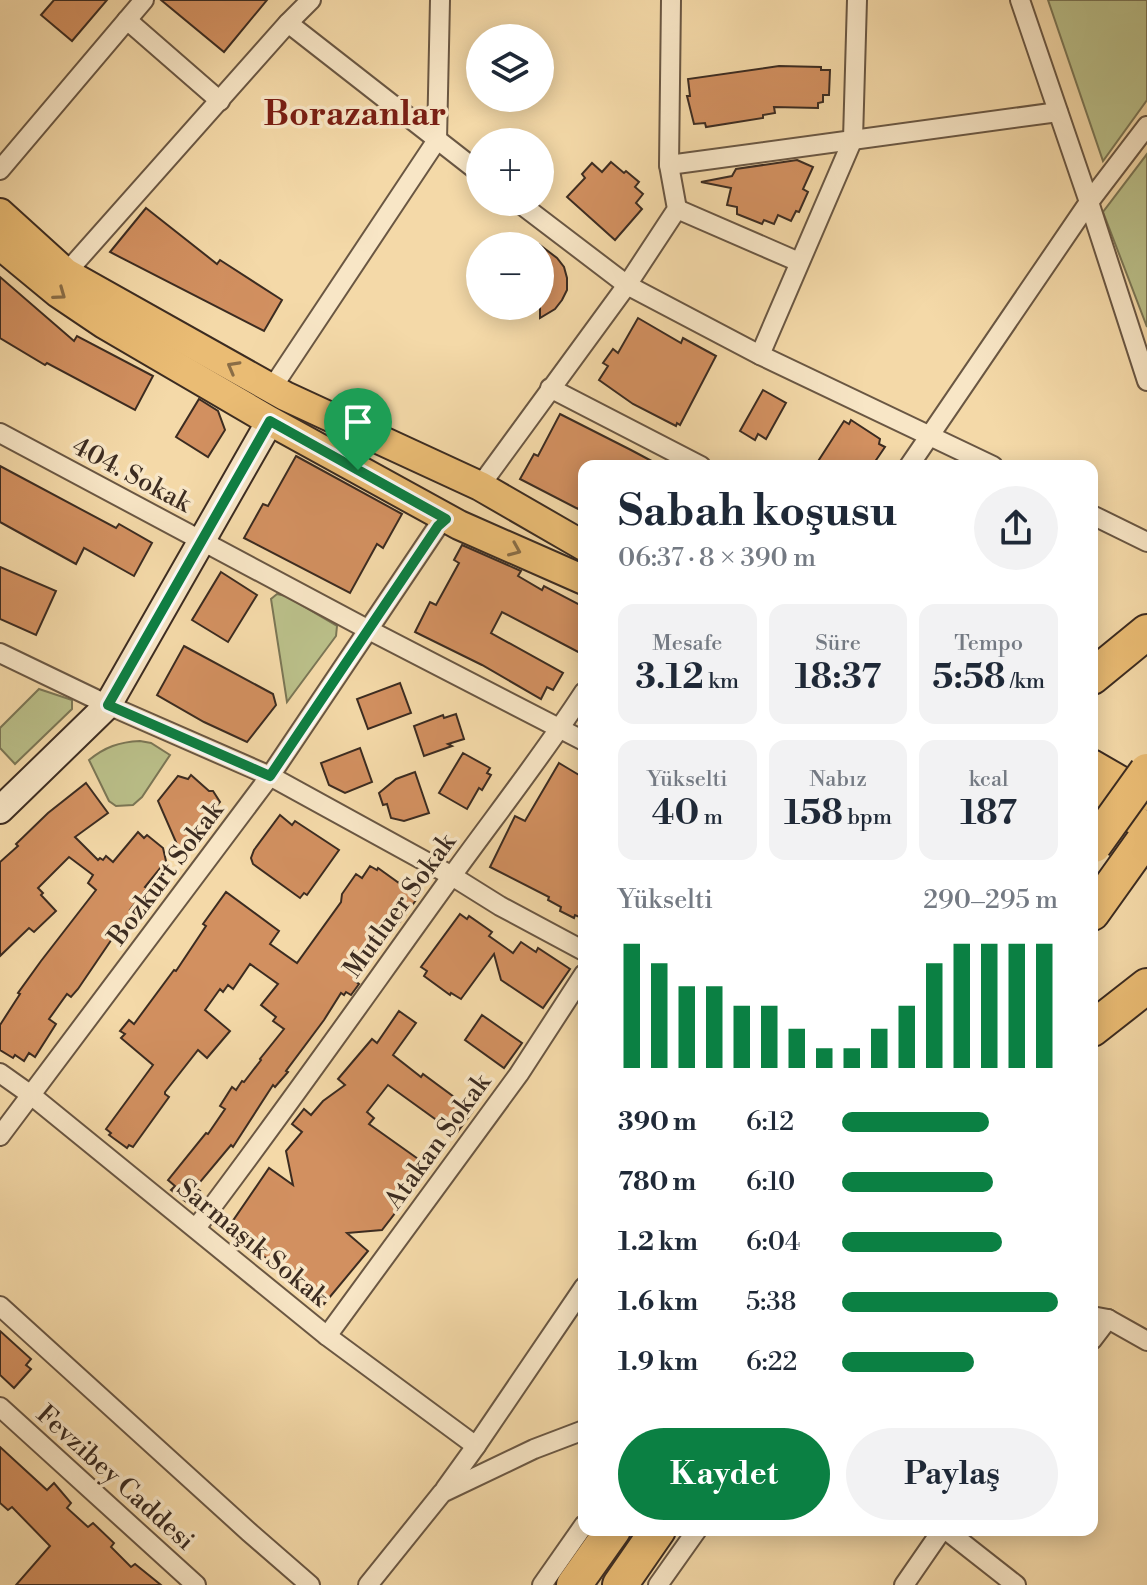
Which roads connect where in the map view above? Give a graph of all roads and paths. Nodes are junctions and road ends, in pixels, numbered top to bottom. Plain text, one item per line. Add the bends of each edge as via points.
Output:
1 (144, 0) edge
2 (311, 0) edge
3 (440, 0) edge
4 (671, 0) edge
5 (857, 0) edge
6 (1020, 0) edge
7 (127, 20) junction
8 (288, 23) junction
9 (220, 101) junction
10 (1058, 112) junction
11 (1147, 126) edge
12 (853, 139) junction
13 (437, 140) junction
14 (466, 162) edge
15 (669, 165) junction
16 (0, 170) edge
17 (1089, 202) junction
18 (677, 209) junction
19 (0, 213) edge
20 (536, 216) edge
21 (0, 245) edge
22 (799, 262) junction
23 (66, 273) junction
24 (627, 285) junction
25 (760, 355) junction
26 (1147, 378) edge
27 (272, 388) junction
28 (550, 388) junction
29 (270, 421) junction
30 (0, 433) edge
31 (930, 435) junction
32 (689, 460) edge
33 (913, 460) edge
34 (981, 460) edge
35 (480, 486) junction
36 (1098, 518) edge
37 (446, 519) junction
38 (201, 539) junction
39 (1147, 542) edge
40 (578, 543) edge
41 (578, 577) edge
42 (367, 629) junction
43 (1147, 632) edge
44 (0, 653) edge
45 (1098, 667) edge
46 (578, 701) edge
47 (108, 705) junction
48 (560, 729) junction
49 (578, 738) edge
50 (1098, 767) edge
51 (1147, 771) edge
52 (270, 776) junction
53 (1147, 796) edge
54 (1098, 797) edge
55 (0, 810) edge
56 (1147, 827) edge
57 (1147, 836) edge
58 (1098, 840) edge
59 (452, 876) junction
60 (1098, 904) edge
61 (578, 948) edge
62 (578, 983) edge
63 (1147, 986) edge
64 (1098, 1024) edge
65 (0, 1073) edge
66 (31, 1095) junction
67 (0, 1136) edge
68 (196, 1228) junction
69 (578, 1296) edge
70 (0, 1306) edge
71 (1100, 1318) edge
72 (327, 1336) junction
73 (1147, 1341) edge
74 (0, 1407) edge
75 (578, 1432) edge
76 (476, 1446) junction
77 (442, 1493) junction
78 (578, 1534) edge
79 (609, 1536) edge
80 (654, 1536) edge
81 (693, 1536) edge
82 (940, 1536) edge
83 (952, 1536) edge
84 (196, 1585) edge
85 (310, 1585) edge
86 (368, 1585) edge
87 (542, 1585) edge
88 (574, 1585) edge
89 (620, 1585) edge
90 (658, 1585) edge
91 (904, 1585) edge
92 (1016, 1585) edge

1 - 7 street
2 - 8 street
3 - 13 street
4 - 15 street
5 - 12 street
6 - 10 street
7 - 9 street
7 - 16 street
8 - 9 street
8 - 13 street
9 - 23 street
10 - 12 street
10 - 17 street
11 - 17 street
12 - 15 street
12 - 22 street
13 - 14 street
13 - 27 street
15 - 18 street
17 - 26 street
17 - 31 street
18 - 22 street
18 - 24 street
19 - 23 main road
20 - 24 street
21 -> 29 main road via 104,324
22 - 25 street
27 -> 23 main road
24 - 25 street
24 - 28 street
25 - 31 street
27 - 35 main road
28 - 32 street
28 - 35 street
29 - 37 main road
29 - 38 main road
30 - 38 street, 404. Sokak
31 - 33 street
31 - 34 street
35 - 40 main road
36 - 39 street
37 -> 41 main road
37 - 42 street, Bozkurt Sokak
38 - 42 street, 404. Sokak
38 - 47 main road
42 - 48 street, 404. Sokak
42 - 52 street, Bozkurt Sokak
43 - 45 highway
44 - 47 street
46 - 48 street, Mutluer Sokak
47 - 52 street
47 - 55 main road
48 - 49 street, 404. Sokak
48 - 59 street, Mutluer Sokak
50 - 53 main road
51 - 58 highway, bridge
52 - 59 street
52 - 66 street, Bozkurt Sokak
54 - 56 main road
57 - 60 highway
59 - 61 street
59 - 68 street, Mutluer Sokak
62 - 72 street, Atakan Sokak via 519,1074
63 - 64 highway
65 - 66 street, Sarmaşık Sokak
66 - 67 street, Bozkurt Sokak
66 - 68 street, Sarmaşık Sokak
68 - 72 street, Sarmaşık Sokak
69 - 76 street
70 - 85 street
71 - 73 street
72 - 76 street, Sarmaşık Sokak
74 - 84 street, Fevzibey Caddesi
75 - 77 street
76 - 77 street
77 - 86 street
78 - 87 street
79 - 88 highway
80 - 89 highway
81 - 90 street
82 - 91 street
83 - 92 street

